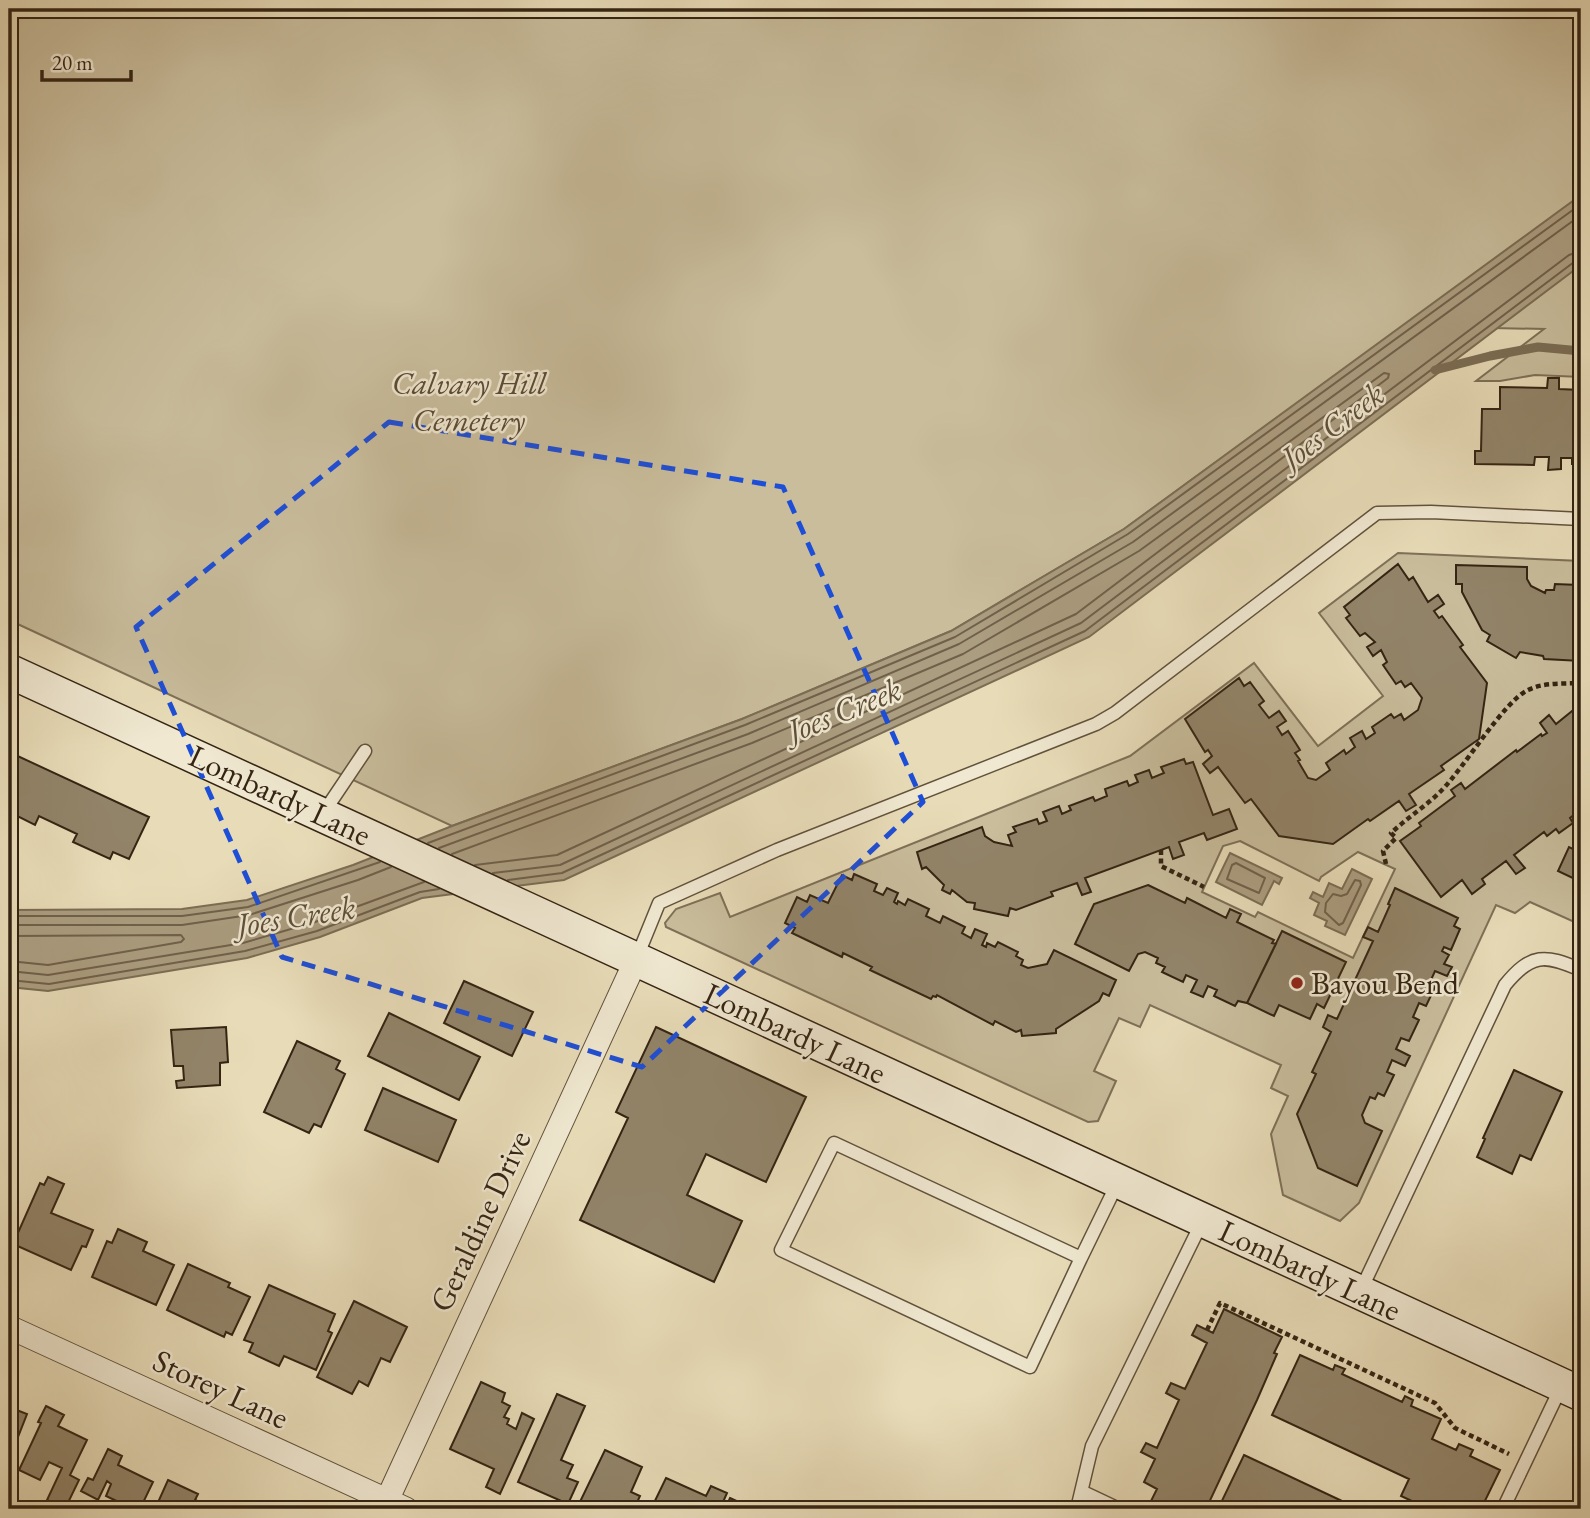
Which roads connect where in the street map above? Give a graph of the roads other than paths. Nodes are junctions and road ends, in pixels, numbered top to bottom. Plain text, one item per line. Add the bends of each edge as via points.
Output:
1 (1581, 519) edge
2 (9, 671) edge
3 (365, 751) dead end
4 (332, 819) junction
5 (636, 960) junction
6 (1581, 970) edge
7 (1118, 1182) junction
8 (1203, 1220) junction
9 (1081, 1258) junction
10 (1360, 1293) junction
11 (9, 1327) edge
12 (1572, 1389) edge
13 (1083, 1492) junction
14 (392, 1506) edge
15 (1077, 1509) edge
16 (1119, 1509) edge
17 (1503, 1509) edge

1 - 5 lane via 1377,513 1096,724 777,850 659,903
2 - 4 main road, Lombardy Lane
3 - 4 lane
4 - 5 main road, Lombardy Lane
5 - 7 main road, Lombardy Lane
5 - 14 street, Geraldine Drive
6 - 10 lane via 1540,958 1519,968 1505,985
7 - 8 main road, Lombardy Lane
7 - 9 lane
8 - 10 main road, Lombardy Lane
8 - 13 lane via 1092,1446
9 - 9 lane via 834,1143 781,1250 1030,1367
10 - 12 main road, Lombardy Lane
11 - 14 street, Storey Lane
12 - 17 lane via 1525,1462
13 - 15 lane
13 - 16 lane

